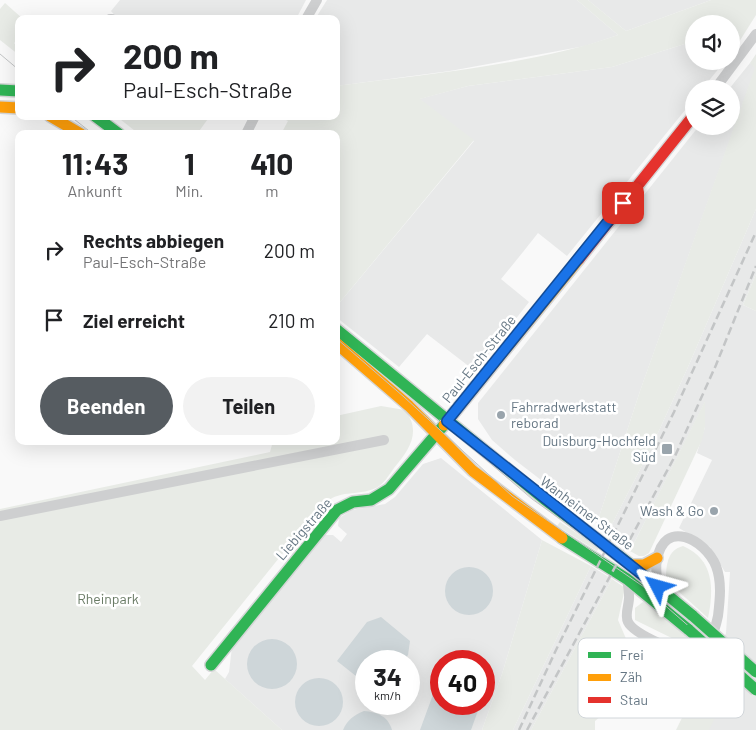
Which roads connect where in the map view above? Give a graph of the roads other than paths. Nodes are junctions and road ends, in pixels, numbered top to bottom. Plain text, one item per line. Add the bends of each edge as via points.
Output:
1 (317, 0) edge
2 (308, 15) edge
3 (756, 34) edge
4 (722, 80) edge
5 (0, 90) edge
6 (15, 91) edge
7 (0, 107) edge
8 (15, 108) edge
9 (57, 120) edge
10 (100, 120) edge
11 (685, 126) edge
12 (74, 130) edge
13 (113, 130) edge
14 (340, 332) edge
15 (340, 346) edge
16 (447, 421) junction
17 (435, 433) junction
18 (384, 440) dead end
19 (0, 516) edge
20 (657, 558) junction
21 (631, 565) junction
22 (627, 580) junction
23 (658, 587) junction
24 (649, 596) junction
25 (629, 606) junction
26 (651, 638) edge
27 (699, 638) edge
28 (710, 638) edge
29 (718, 638) edge
30 (744, 661) edge
31 (211, 665) dead end
32 (756, 672) edge
33 (744, 679) edge
34 (756, 690) edge

1 - 2 street
3 - 4 street
5 - 6 street
7 - 8 street
9 - 12 street
10 - 13 street
11 - 16 street, Paul-Esch-Straße
14 - 16 street, Wanheimer Straße
15 - 17 street
16 - 17 street, Paul-Esch-Straße
16 - 21 street, Wanheimer Straße
17 - 22 street via 473,471 519,508
17 - 31 street, Liebigstraße via 385,493 337,510
18 - 19 street
20 - 21 street via 644,565
20 - 23 street
20 - 28 street via 668,539 682,535 696,541 715,564 720,598
21 - 23 street, Wanheimer Straße
22 - 24 street
22 - 25 street
23 - 29 street, Wanheimer Straße, bridge
24 - 25 street
24 - 27 street, bridge
25 - 26 street via 627,620 634,629
30 - 32 street, Wanheimer Straße, bridge
33 - 34 street, bridge

